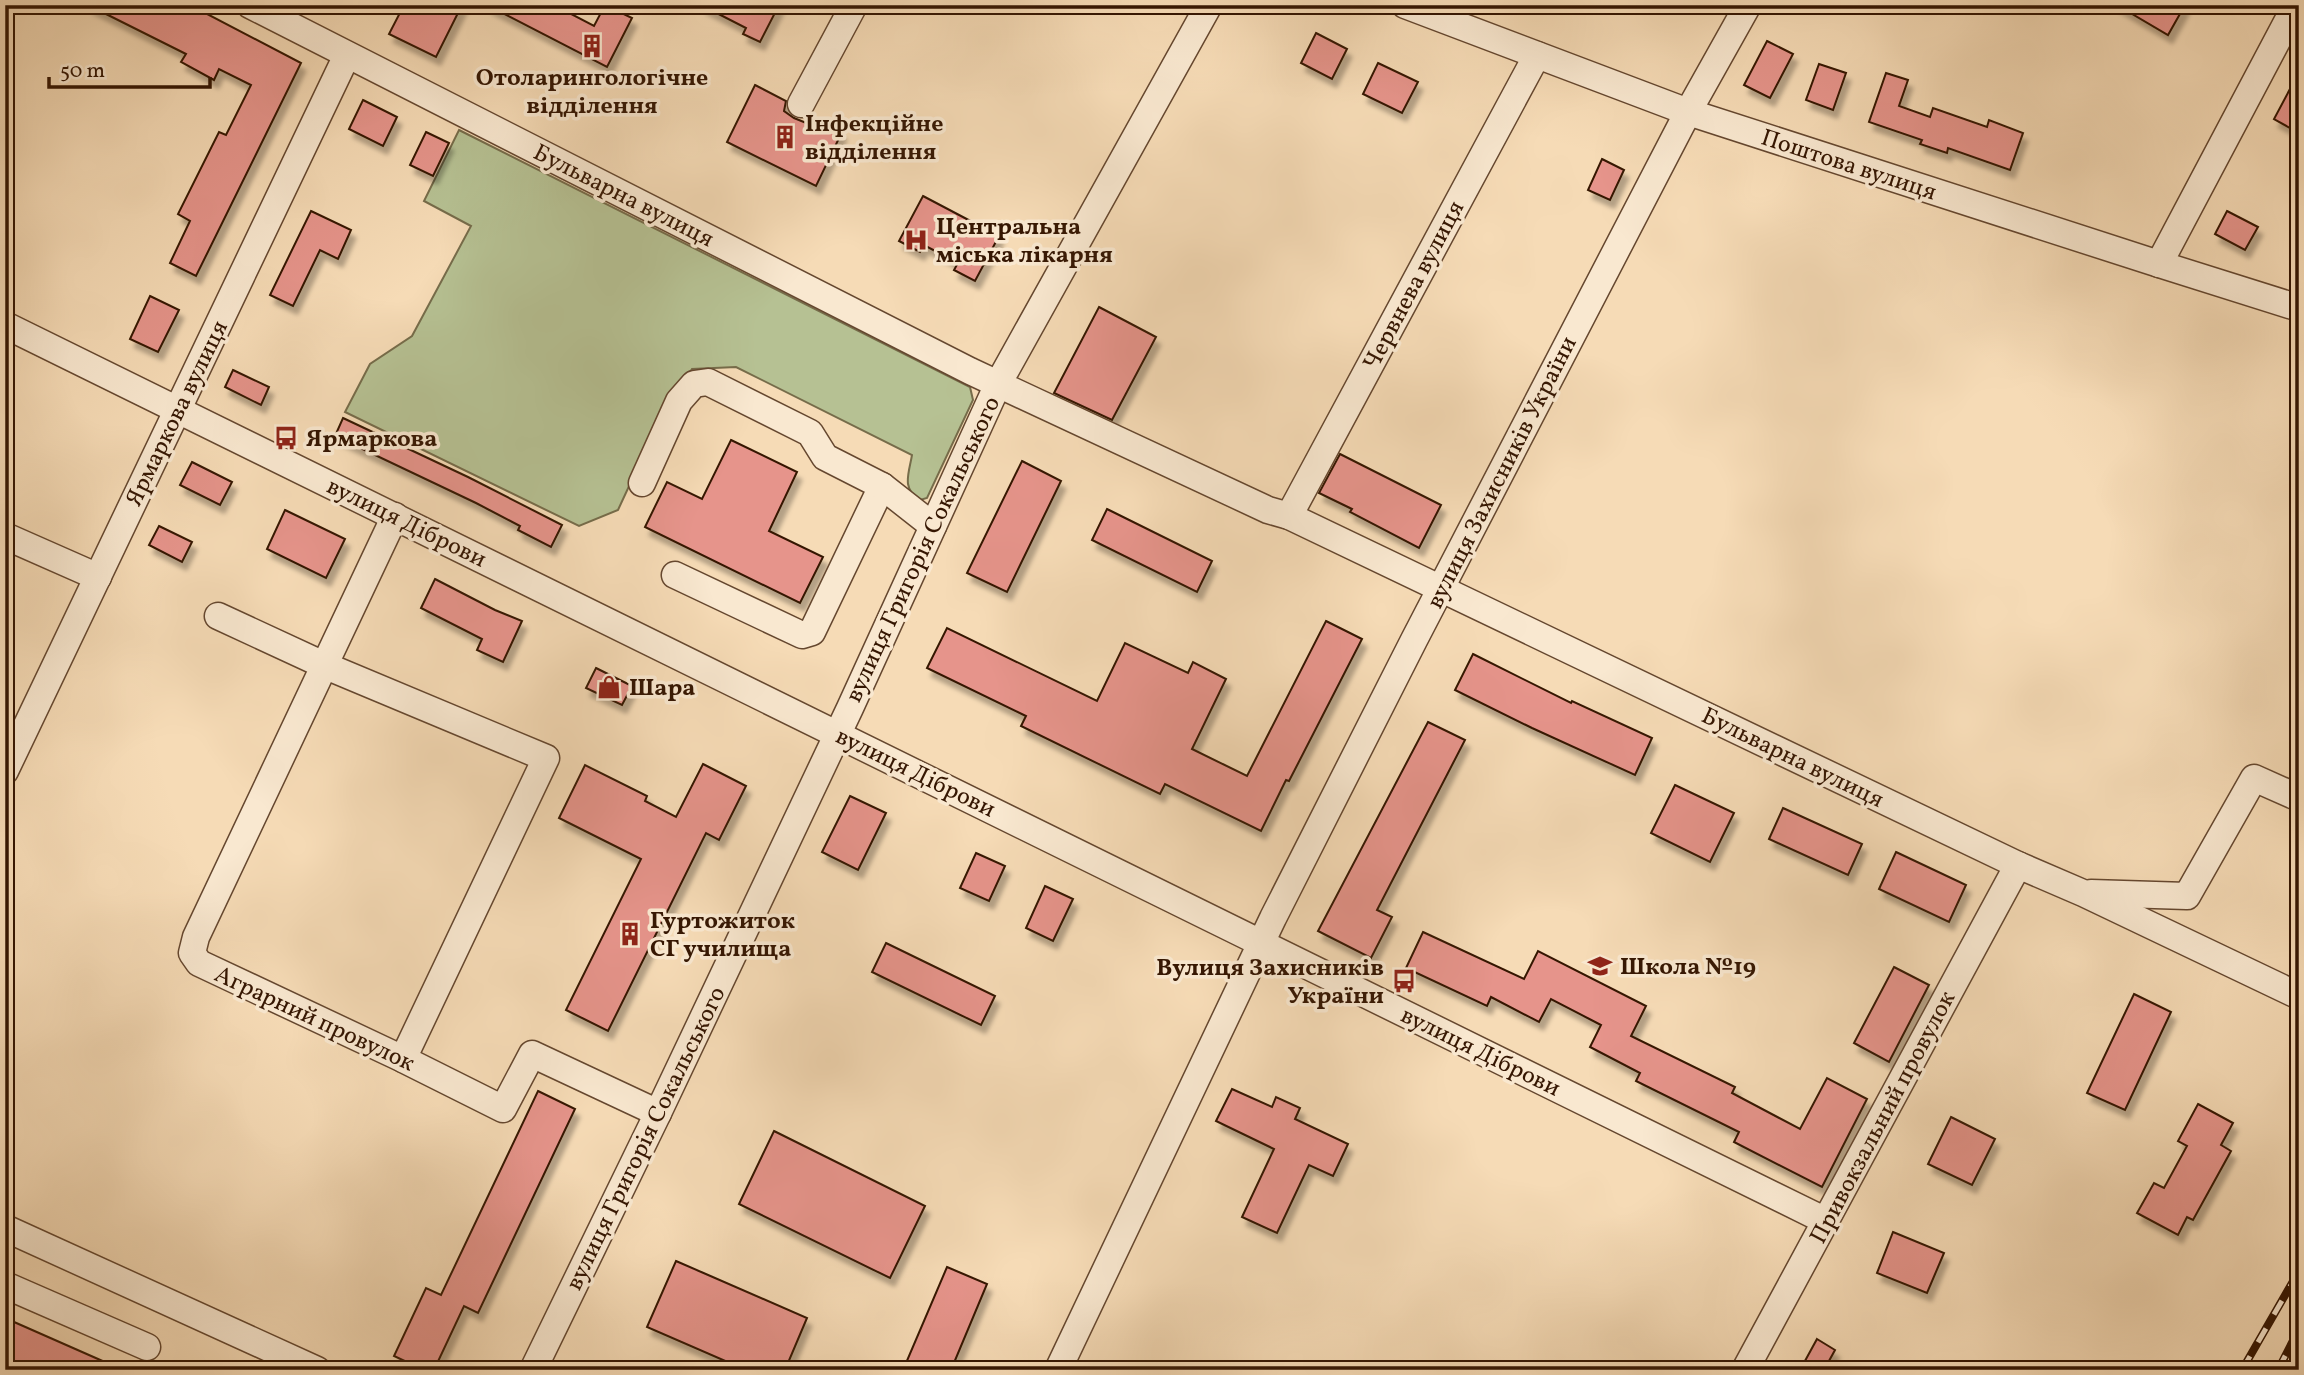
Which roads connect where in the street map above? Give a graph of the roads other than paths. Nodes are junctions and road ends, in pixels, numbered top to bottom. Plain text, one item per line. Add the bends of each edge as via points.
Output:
1 (250, 5) edge
2 (854, 5) edge
3 (1209, 5) edge
4 (1405, 5) edge
5 (1748, 5) edge
6 (2296, 5) edge
7 (347, 55) junction
8 (1537, 55) junction
9 (801, 104) dead end
10 (1688, 112) junction
11 (2159, 264) junction
12 (2299, 307) edge
13 (5, 325) edge
14 (998, 384) junction
15 (178, 410) junction
16 (642, 483) dead end
17 (883, 486) junction
18 (395, 516) junction
19 (1289, 516) junction
20 (933, 526) junction
21 (5, 536) edge
22 (675, 575) dead end
23 (98, 577) junction
24 (1441, 588) junction
25 (218, 616) dead end
26 (326, 666) junction
27 (837, 733) junction
28 (5, 771) edge
29 (2299, 798) edge
30 (2018, 865) junction
31 (2083, 893) junction
32 (1261, 942) junction
33 (2299, 996) edge
34 (404, 1059) junction
35 (658, 1113) junction
36 (1826, 1221) junction
37 (5, 1228) edge
38 (5, 1285) edge
39 (146, 1347) dead end
40 (317, 1370) edge
41 (533, 1370) edge
42 (1058, 1370) edge
43 (1745, 1370) edge

1 - 7 street, Бульварна вулиця
2 - 9 street
3 - 14 street, вулиця Григорія Сокальського
4 - 8 street, Поштова вулиця
5 - 10 street, вулиця Захисників України
6 - 11 street
7 - 14 street, Бульварна вулиця
7 - 15 street, Ярмаркова вулиця
8 - 10 street, Поштова вулиця
8 - 19 street, Червнева вулиця
10 - 11 street, Поштова вулиця
10 - 24 street, вулиця Захисників України
11 - 12 street, Поштова вулиця
13 - 15 street, вулиця Діброви
14 - 19 street, Бульварна вулиця
14 - 20 street, вулиця Григорія Сокальського
15 - 18 street, вулиця Діброви
15 - 23 street, Ярмаркова вулиця
16 - 17 street via 679,401 694,384 708,382 810,433 825,457
17 - 20 street
17 - 22 street via 812,632 803,635
18 - 26 street, Аграрний провулок
18 - 27 street, вулиця Діброви
19 - 24 street, Бульварна вулиця
20 - 27 street, вулиця Григорія Сокальського
21 - 23 street
23 - 28 street, Ярмаркова вулиця
24 - 30 street, Бульварна вулиця
24 - 32 street, вулиця Захисників України
25 - 26 street
26 - 34 street, Аграрний провулок via 192,953 199,962
26 - 34 street via 546,758
27 - 32 street, вулиця Діброви
27 - 35 street, вулиця Григорія Сокальського
29 - 31 street via 2254,778 2187,896
30 - 31 street, Бульварна вулиця
30 - 36 street, Привокзальний провулок
31 - 33 street, Бульварна вулиця
32 - 36 street, вулиця Діброви
32 - 42 street, вулиця Захисників України
34 - 35 street, Аграрний провулок via 503,1110 532,1054
35 - 41 street, вулиця Григорія Сокальського
36 - 43 street, Привокзальний провулок
37 - 40 street
38 - 39 street

